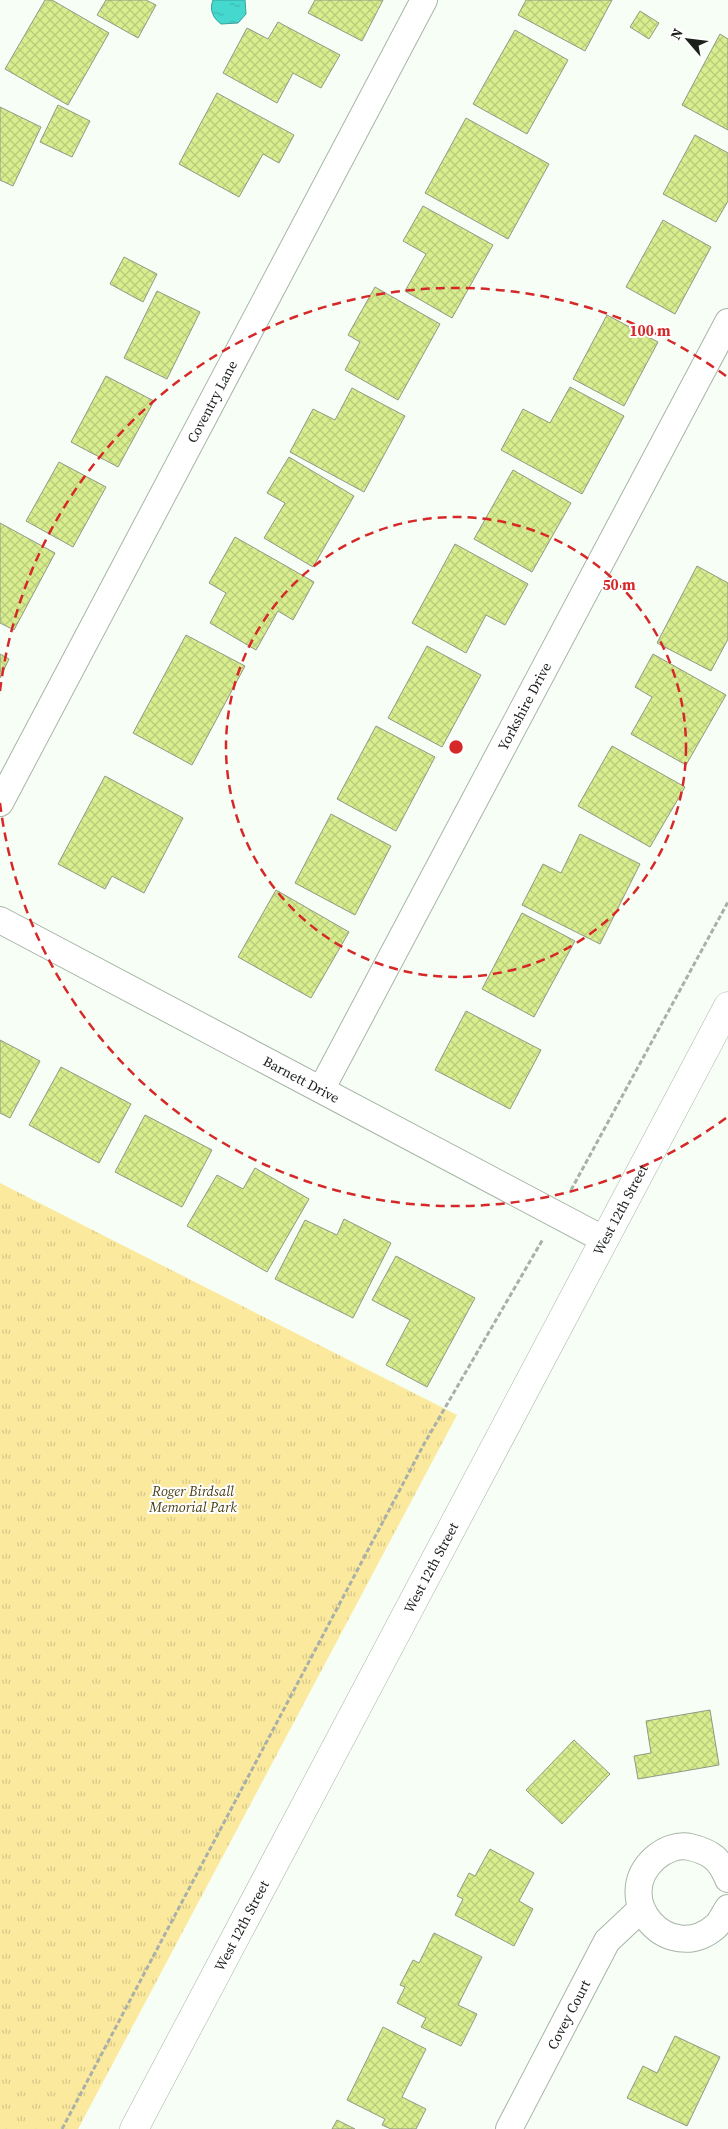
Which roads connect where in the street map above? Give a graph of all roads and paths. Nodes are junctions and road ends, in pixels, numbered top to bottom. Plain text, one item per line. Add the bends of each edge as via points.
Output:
1 (424, 0) edge
2 (728, 322) edge
3 (0, 803) edge
4 (728, 902) edge
5 (0, 920) edge
6 (728, 1006) edge
7 (322, 1088) junction
8 (557, 1215) junction
9 (603, 1239) junction
10 (728, 1879) edge
11 (728, 1908) edge
12 (641, 1909) junction
13 (62, 2129) edge
14 (134, 2129) edge
15 (509, 2129) edge

1 - 3 street, Coventry Lane
2 - 7 street, Yorkshire Drive
4 - 8 path
5 - 7 street, Barnett Drive
6 - 9 main road, West 12th Street
7 - 8 street, Barnett Drive
8 - 9 street, Barnett Drive
8 - 13 path via 424,1444
9 - 14 main road, West 12th Street
10 - 12 street via 723,1865 706,1851 684,1846 662,1851 646,1866 638,1887
11 - 12 street via 716,1927 696,1938 674,1938 654,1928
12 - 15 street, Covey Court via 607,1941

